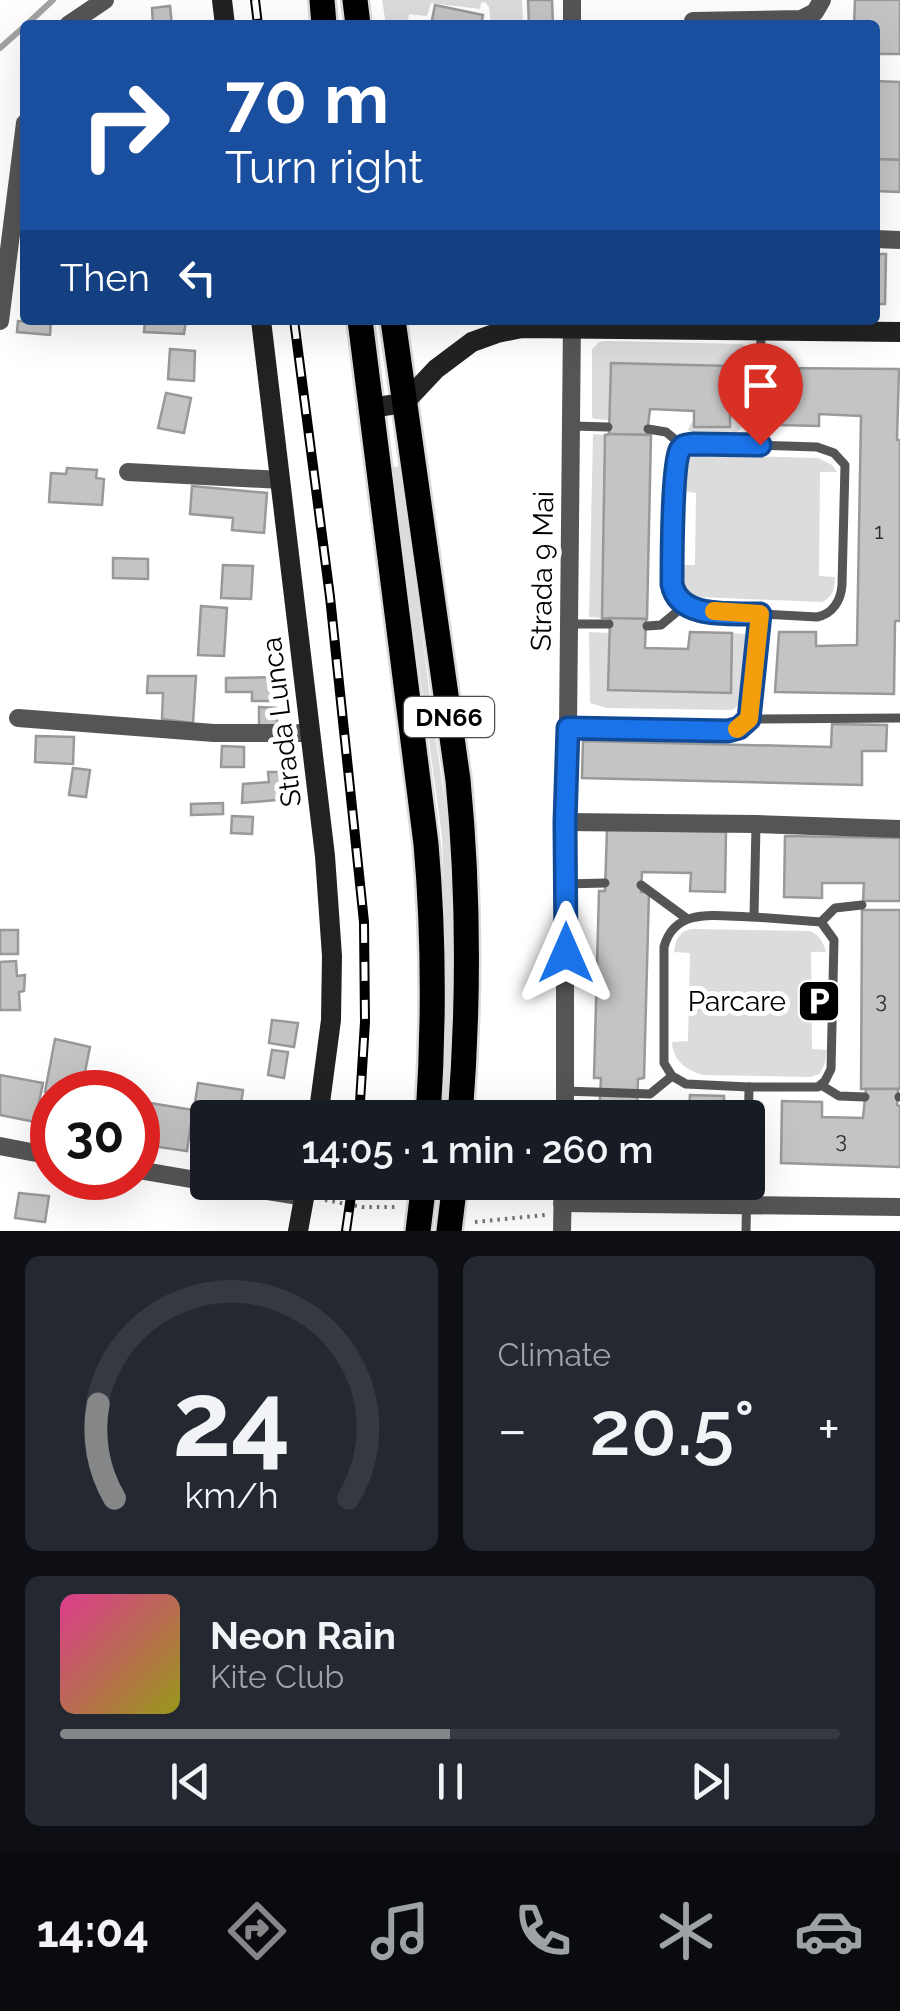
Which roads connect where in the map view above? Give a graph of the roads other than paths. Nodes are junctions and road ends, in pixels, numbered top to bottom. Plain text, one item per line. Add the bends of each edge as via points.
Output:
1 (105, 0) edge
2 (818, 6) edge
3 (75, 20) edge
4 (774, 20) edge
5 (20, 162) edge
6 (0, 321) edge
7 (262, 325) edge
8 (361, 325) edge
9 (395, 325) edge
10 (572, 325) edge
11 (761, 326) edge
12 (900, 332) edge
13 (404, 403) junction
14 (370, 408) junction
15 (572, 426) junction
16 (608, 427) dead end
17 (648, 430) dead end
18 (760, 445) junction
19 (683, 446) junction
20 (128, 472) dead end
21 (281, 480) junction
22 (685, 606) junction
23 (760, 614) junction
24 (569, 624) junction
25 (609, 624) dead end
26 (648, 626) dead end
27 (18, 718) dead end
28 (900, 718) edge
29 (749, 719) junction
30 (568, 728) junction
31 (310, 733) junction
32 (565, 822) junction
33 (756, 824) junction
34 (900, 829) edge
35 (605, 883) dead end
36 (566, 884) junction
37 (641, 884) dead end
38 (862, 905) dead end
39 (686, 918) junction
40 (754, 918) junction
41 (821, 922) junction
42 (672, 1076) junction
43 (821, 1084) junction
44 (749, 1087) junction
45 (565, 1091) junction
46 (866, 1098) dead end
47 (320, 1100) edge
48 (429, 1100) edge
49 (461, 1100) edge
50 (565, 1100) edge
51 (749, 1100) edge
52 (0, 1146) edge
53 (30, 1152) edge
54 (160, 1174) edge
55 (190, 1179) edge
56 (304, 1200) edge
57 (422, 1200) edge
58 (457, 1200) edge
59 (558, 1200) edge
60 (746, 1200) edge
61 (746, 1205) junction
62 (900, 1207) edge
63 (556, 1209) junction
64 (460, 1227) edge
65 (298, 1231) edge
66 (418, 1231) edge
67 (562, 1231) edge
68 (746, 1231) edge

1 - 3 street
2 - 4 street via 801,19
5 - 6 street
7 - 21 main road, Strada Lunca
8 - 14 main road, DN66
9 - 13 main road, DN66
10 - 11 main road
10 - 13 main road via 522,328 472,342
10 - 15 street, Strada 9 Mai
11 - 12 main road
11 - 18 lane
13 - 14 main road
13 - 49 main road, DN66 via 465,851 468,995
14 - 48 main road, DN66 via 430,894
15 - 16 lane
15 - 24 street, Strada 9 Mai
17 - 19 lane via 666,432
18 - 19 lane
18 - 23 lane via 816,447 845,465 836,604 825,616
19 - 22 lane via 676,462 672,584
20 - 21 street
21 - 31 main road, Strada Lunca
22 - 23 lane
22 - 26 lane via 661,625
23 - 29 lane
24 - 25 lane
24 - 30 street, Strada 9 Mai
27 - 31 street
28 - 29 lane
29 - 30 lane via 728,731
30 - 32 street, Strada 9 Mai
31 - 47 main road, Strada Lunca via 332,956
32 - 33 street
32 - 36 street, Strada 9 Mai
33 - 34 street
33 - 40 lane
35 - 36 lane
36 - 45 street, Strada 9 Mai
37 - 39 lane
38 - 41 lane via 835,908
39 - 40 lane
39 - 42 lane via 664,947 664,1062
40 - 41 lane
41 - 43 lane via 834,940 831,1069
42 - 44 lane via 686,1084
42 - 45 lane via 650,1094
43 - 44 lane
43 - 46 lane via 839,1096
44 - 51 lane
45 - 50 street, Strada 9 Mai
52 - 53 street
54 - 55 street
56 - 65 main road
57 - 66 main road
58 - 64 main road
59 - 63 street
60 - 61 lane
61 - 62 street
61 - 63 street
61 - 68 lane
63 - 67 street

